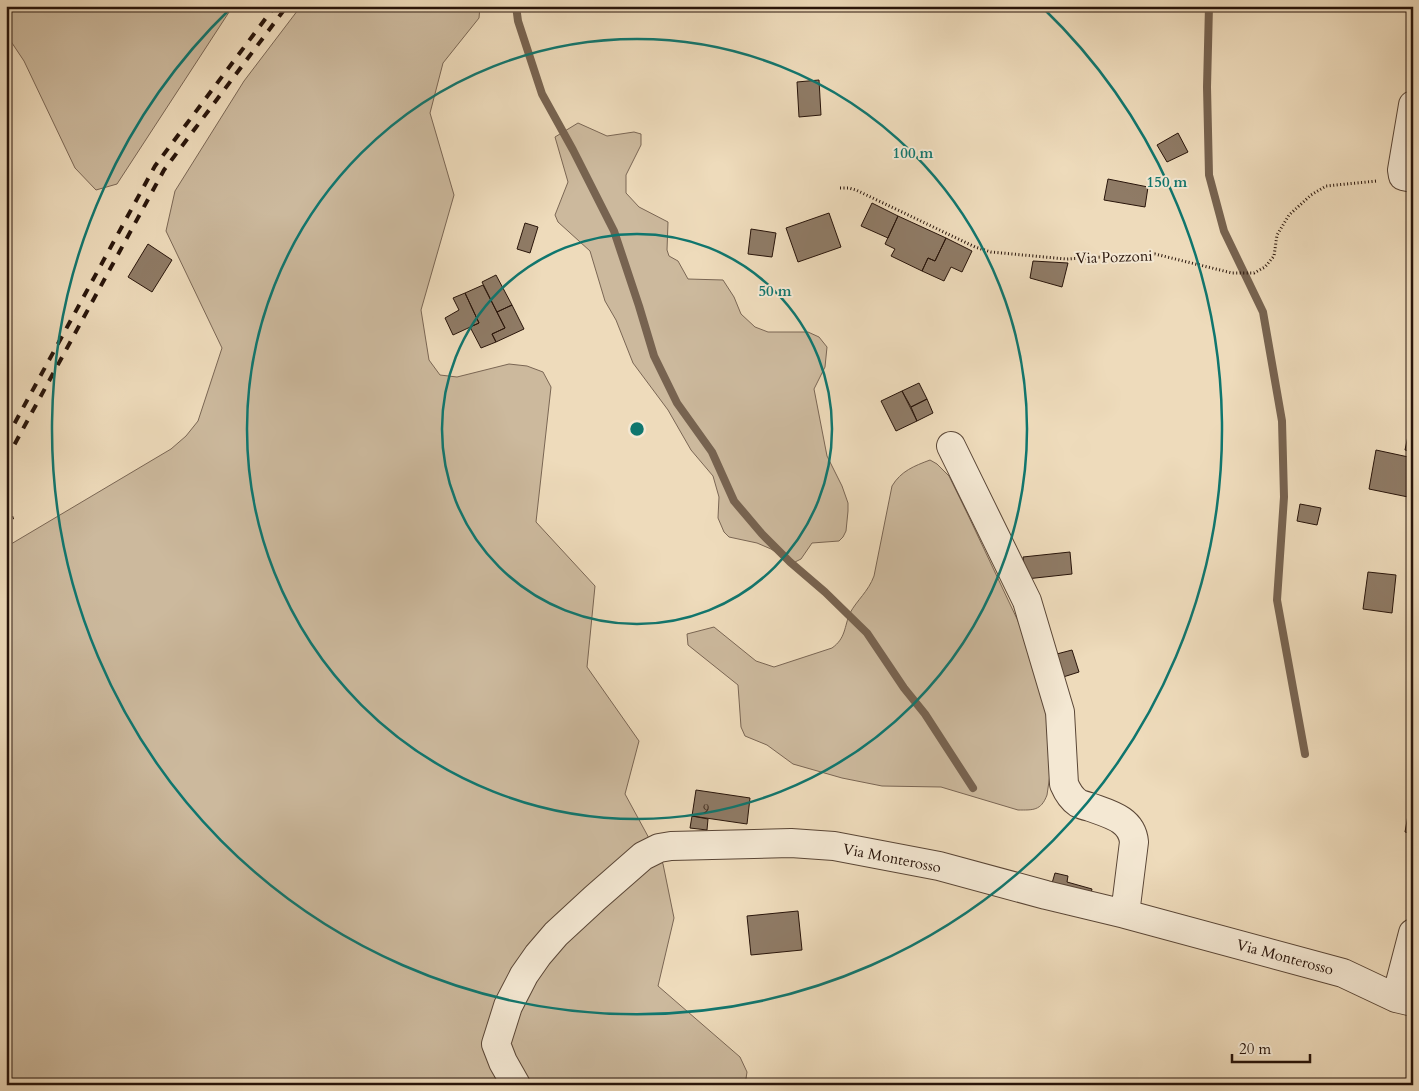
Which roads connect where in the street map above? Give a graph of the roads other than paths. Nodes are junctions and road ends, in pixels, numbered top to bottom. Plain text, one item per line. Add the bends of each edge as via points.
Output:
1 (1413, 105) edge
2 (1408, 177) edge
3 (951, 446) dead end
4 (1124, 914) junction
5 (1413, 933) edge
6 (1404, 1000) edge
7 (516, 1085) edge

1 - 2 street via 1402,164
3 - 4 street via 1027,601 1060,712 1064,784 1068,793 1079,804 1119,818 1133,836
4 - 6 street, Via Monterosso via 1343,973
4 - 7 street, Via Monterosso via 939,866 834,846 659,848 643,856 588,904 550,941 524,975 508,1006 496,1044
5 - 6 street

